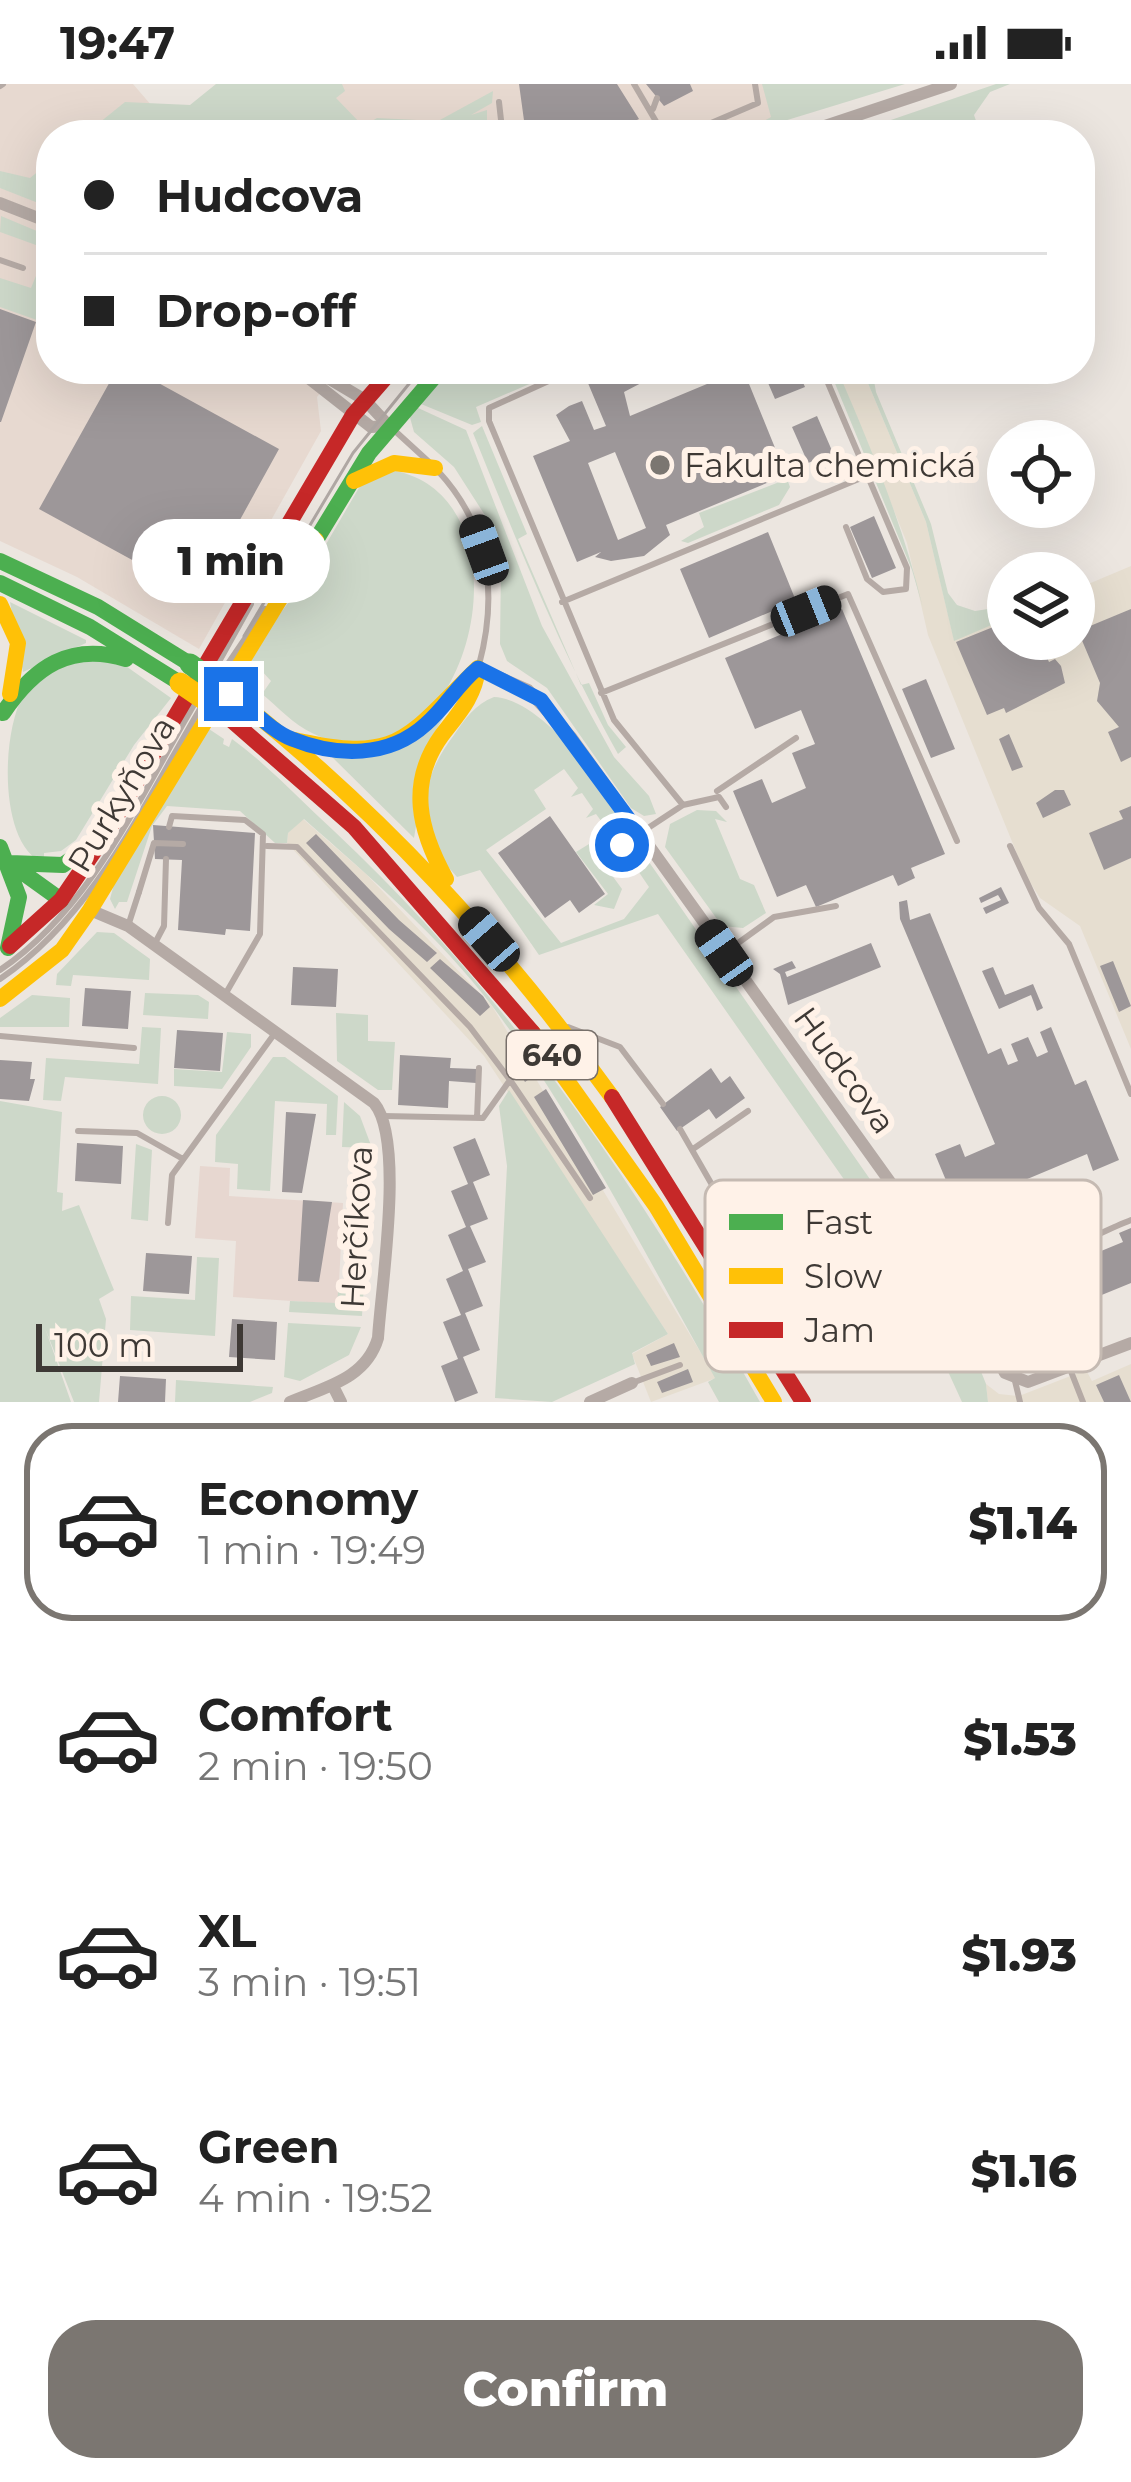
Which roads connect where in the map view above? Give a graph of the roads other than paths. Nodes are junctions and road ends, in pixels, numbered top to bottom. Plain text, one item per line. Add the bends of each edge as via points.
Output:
1 (634, 84) edge
2 (755, 84) edge
3 (951, 84) edge
4 (657, 98) dead end
5 (499, 102) dead end
6 (652, 109) junction
7 (502, 120) edge
8 (657, 120) edge
9 (729, 120) edge
10 (843, 120) edge
11 (0, 203) edge
12 (36, 217) edge
13 (0, 260) edge
14 (23, 268) dead end
15 (320, 384) edge
16 (331, 384) edge
17 (385, 384) edge
18 (418, 384) edge
19 (542, 384) edge
20 (828, 384) edge
21 (369, 415) junction
22 (435, 468) junction
23 (866, 476) junction
24 (353, 482) junction
25 (845, 527) dead end
26 (269, 556) junction
27 (0, 561) edge
28 (0, 584) edge
29 (562, 602) junction
30 (0, 604) edge
31 (478, 668) junction
32 (182, 676) junction
33 (601, 693) junction
34 (226, 703) junction
35 (2, 716) edge
36 (796, 738) dead end
37 (289, 739) junction
38 (711, 776) dead end
39 (718, 794) junction
40 (683, 805) junction
41 (726, 807) dead end
42 (169, 827) dead end
43 (639, 833) junction
44 (106, 834) junction
45 (957, 841) dead end
46 (183, 844) dead end
47 (266, 846) junction
48 (1010, 846) dead end
49 (5, 855) edge
50 (604, 857) dead end
51 (166, 860) dead end
52 (75, 905) junction
53 (836, 906) dead end
54 (464, 911) junction
55 (128, 926) junction
56 (154, 945) junction
57 (724, 953) junction
58 (2, 963) edge
59 (224, 996) junction
60 (0, 999) edge
61 (562, 1025) junction
62 (275, 1033) junction
63 (0, 1036) edge
64 (134, 1048) dead end
65 (479, 1068) dead end
66 (510, 1080) junction
67 (1131, 1094) edge
68 (663, 1104) dead end
69 (748, 1111) dead end
70 (383, 1116) junction
71 (477, 1118) junction
72 (680, 1129) dead end
73 (78, 1131) dead end
74 (693, 1150) junction
75 (183, 1159) junction
76 (710, 1180) edge
77 (889, 1180) edge
78 (590, 1198) dead end
79 (1131, 1220) edge
80 (167, 1223) dead end
81 (1101, 1231) edge
82 (705, 1236) edge
83 (705, 1288) edge
84 (1131, 1343) edge
85 (1101, 1356) edge
86 (680, 1365) dead end
87 (757, 1372) edge
88 (785, 1372) edge
89 (1004, 1372) edge
90 (1060, 1372) edge
91 (1071, 1372) edge
92 (1015, 1381) junction
93 (632, 1383) joint
94 (333, 1386) junction
95 (290, 1402) edge
96 (341, 1402) edge
97 (590, 1402) edge
98 (775, 1402) edge
99 (803, 1402) edge
100 (1020, 1402) edge
101 (1084, 1402) edge

1 - 6 lane
2 - 9 lane via 758,103
3 - 10 street
4 - 6 lane
5 - 7 lane
6 - 8 lane
11 - 12 street
13 - 14 lane
15 - 21 street
16 - 21 street
17 - 21 main road, Purkyňova
18 - 21 main road, Purkyňova
19 - 29 lane via 489,408 492,434
20 - 23 lane
21 - 22 lane
21 - 24 main road, Purkyňova
21 - 26 main road, Purkyňova
22 - 24 main road via 394,463
22 - 31 lane via 484,550 489,617
23 - 25 lane via 907,568 906,589 883,592 867,579
23 - 29 lane
24 - 52 main road, Purkyňova
26 - 44 main road, Purkyňova
26 - 52 lane via 243,622
27 - 32 main road, 640 via 98,607
28 - 32 main road, 640
29 - 33 lane
30 - 35 main road via 19,656
31 - 37 main road via 404,741 352,753
31 - 43 street, Hudcova via 541,700
31 - 54 main road via 477,686 429,755 416,803 424,841
32 - 34 main road, 640, bridge
32 - 35 main road via 108,652 69,652 31,676
33 - 40 lane via 621,731
33 - 45 lane via 848,594
34 - 37 main road, 640
34 - 83 main road, 640 via 374,845 519,1009
36 - 39 lane
37 - 54 main road, 640
38 - 39 lane
39 - 40 lane
39 - 41 lane
40 - 43 lane
42 - 47 lane via 172,816 245,820
43 - 50 lane
43 - 57 street, Hudcova
44 - 49 main road via 67,867 43,870
44 - 52 main road, Purkyňova
46 - 55 lane, bridge via 154,843
47 - 59 lane via 260,934
47 - 66 lane via 297,848 470,1027
48 - 67 lane via 1040,908 1070,944
49 - 52 main road
49 - 58 main road via 21,907
51 - 56 lane via 164,926
52 - 55 street, Herčíkova
52 - 58 main road, Purkyňova
52 - 58 lane via 41,947
52 - 60 main road, Purkyňova via 62,950
53 - 57 lane via 774,917
54 - 61 main road, 640
55 - 56 street, Herčíkova
56 - 59 street, Herčíkova
57 - 77 street, Hudcova
59 - 62 street, Herčíkova
61 - 68 lane via 620,1047
61 - 82 main road, 640
62 - 70 street, Herčíkova
62 - 75 lane
63 - 64 lane
65 - 71 lane
66 - 71 lane via 490,1114
66 - 78 lane
69 - 74 lane
70 - 71 lane
70 - 94 street, Herčíkova via 378,1338 372,1358
72 - 74 lane
73 - 75 lane via 137,1133
74 - 76 lane
75 - 80 lane via 172,1175
79 - 81 lane
84 - 85 street
86 - 93 lane
87 - 98 main road, 640
88 - 99 main road, 640
89 - 92 street, Hudcova
90 - 92 street
91 - 101 lane
92 - 100 lane
93 - 97 street
94 - 95 street, Herčíkova
94 - 96 street

